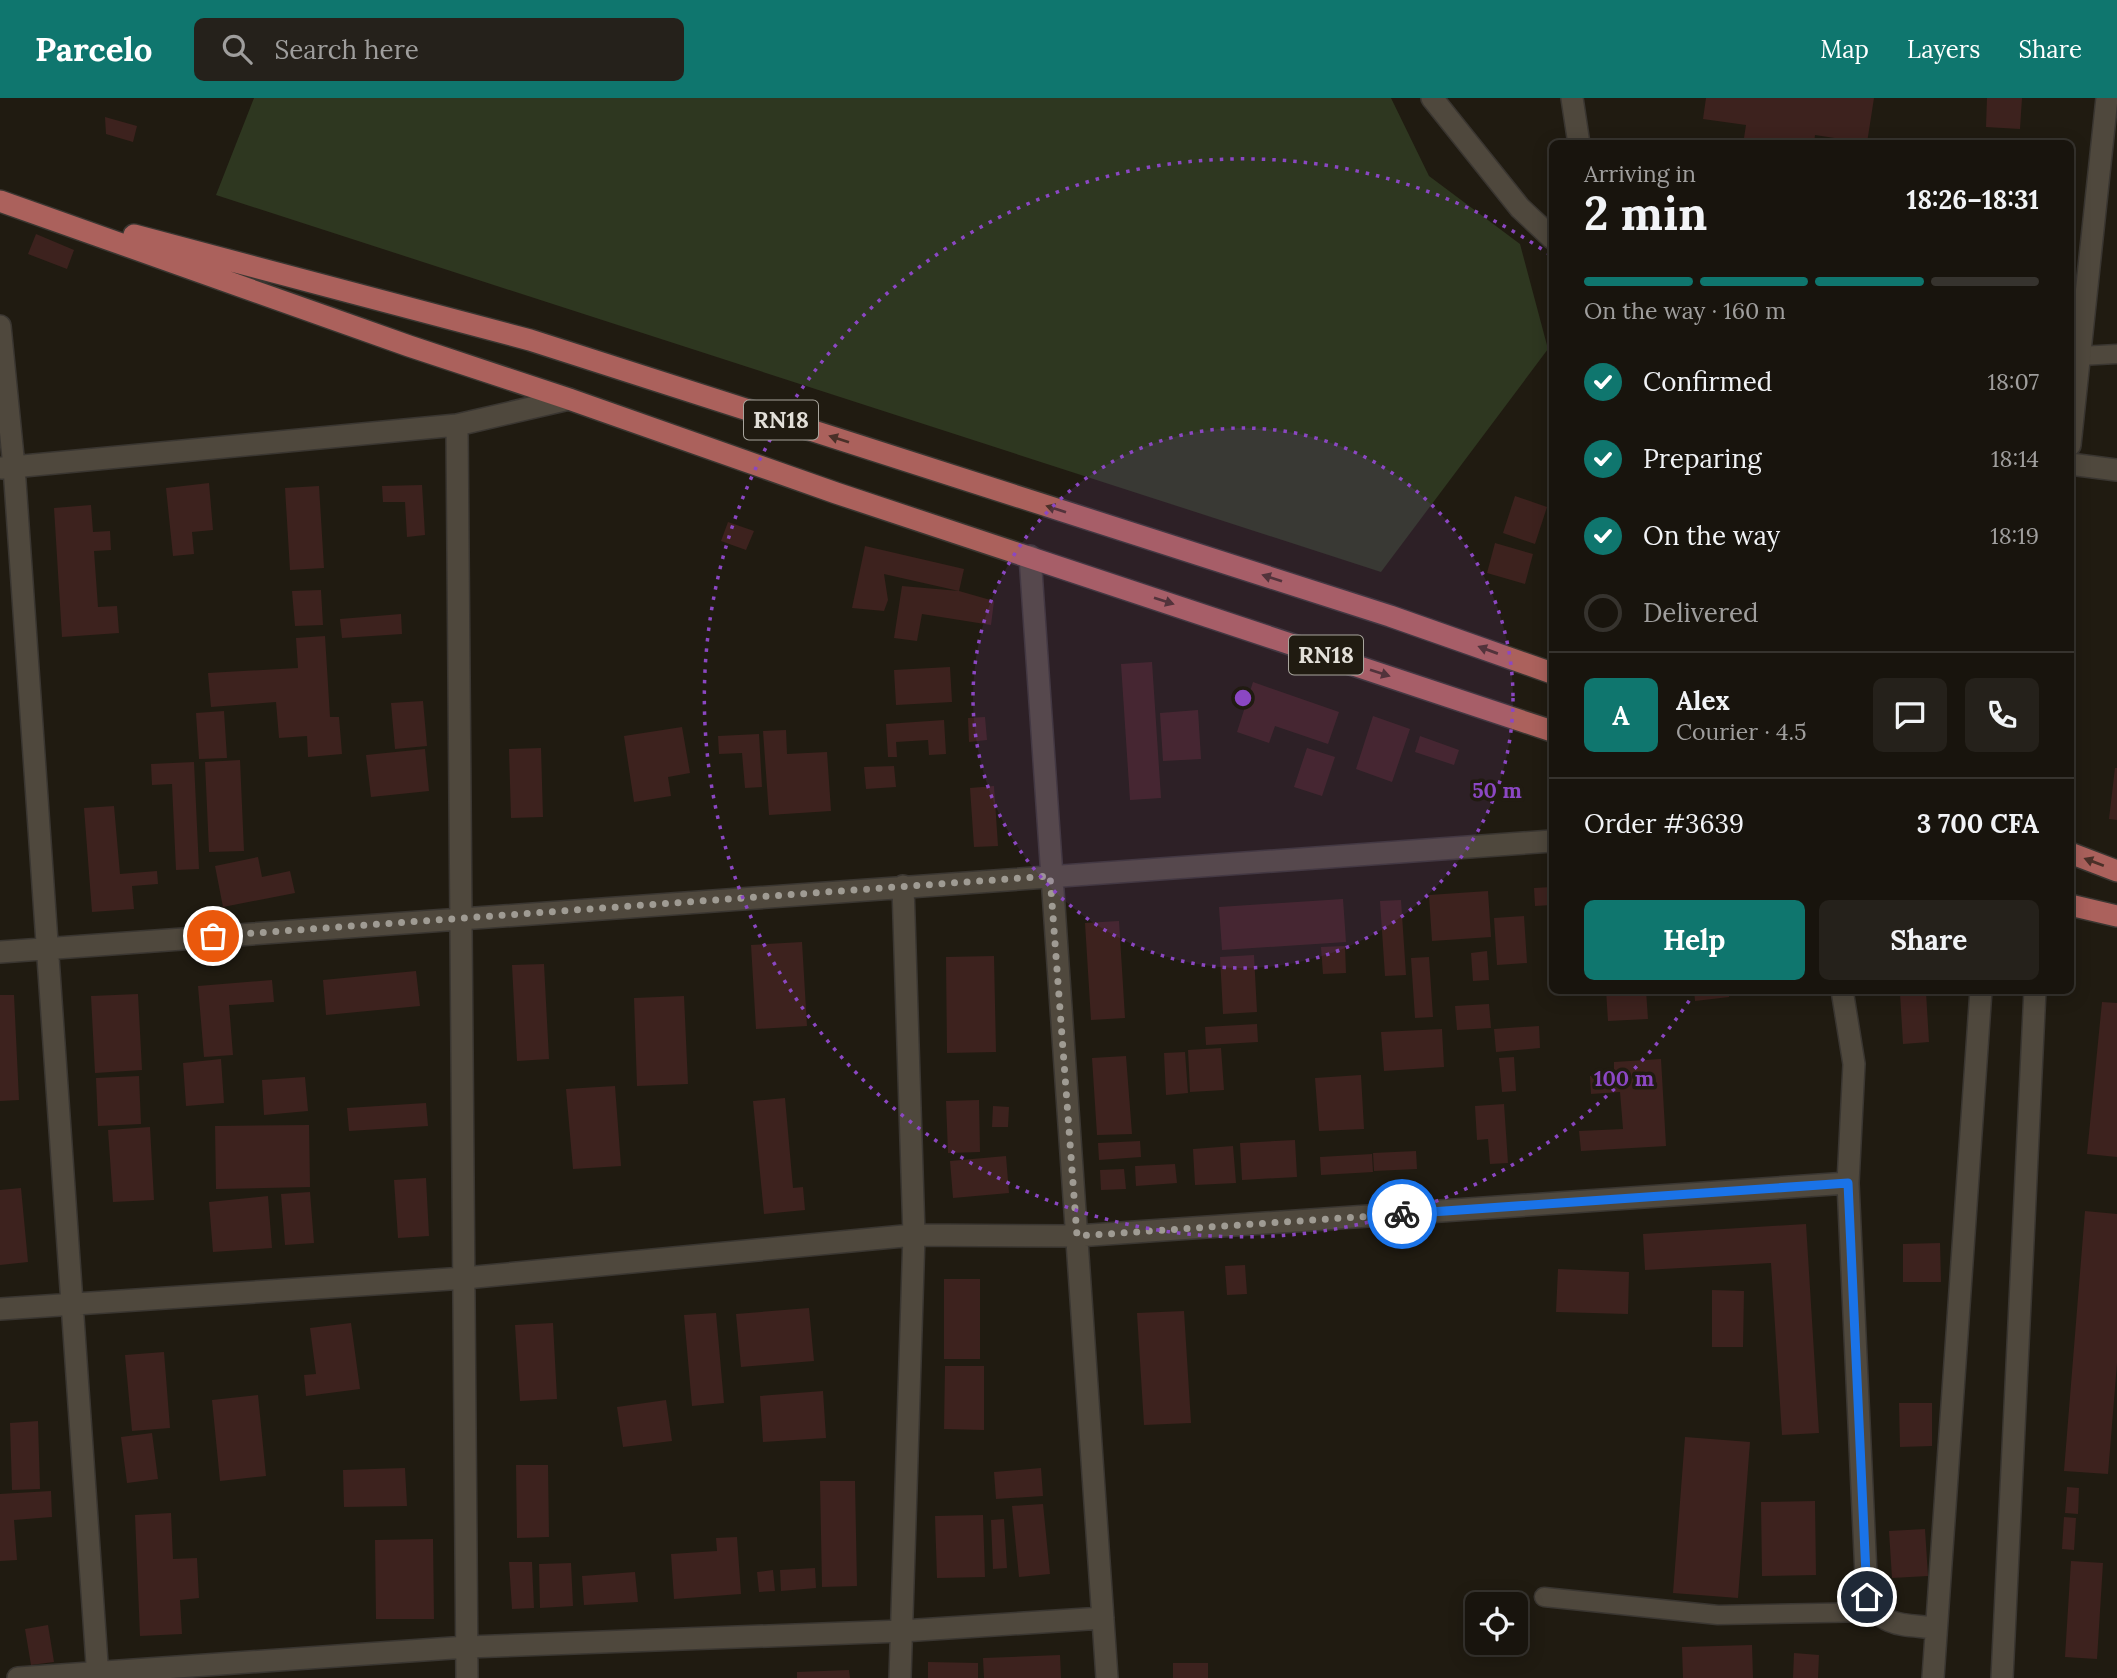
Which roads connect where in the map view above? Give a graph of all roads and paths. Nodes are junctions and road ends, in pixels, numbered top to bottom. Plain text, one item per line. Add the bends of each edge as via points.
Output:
1 (1432, 98) edge
2 (1572, 98) edge
3 (2107, 98) edge
4 (1578, 140) edge
5 (0, 200) edge
6 (1549, 235) edge
7 (0, 326) edge
8 (2117, 354) edge
9 (2080, 356) junction
10 (569, 398) junction
11 (2074, 409) edge
12 (457, 425) junction
13 (2074, 465) edge
14 (7, 468) edge
15 (2117, 470) edge
16 (1030, 556) junction
17 (1549, 672) edge
18 (1549, 730) edge
19 (1549, 841) edge
20 (2074, 855) edge
21 (2117, 871) edge
22 (1050, 876) junction
23 (903, 886) junction
24 (2074, 906) edge
25 (2117, 916) edge
26 (460, 918) junction
27 (47, 948) junction
28 (0, 951) edge
29 (1843, 994) edge
30 (1982, 994) edge
31 (2035, 994) edge
32 (1848, 1183) junction
33 (914, 1235) junction
34 (1077, 1236) junction
35 (465, 1278) junction
36 (72, 1305) junction
37 (0, 1309) edge
38 (1544, 1597) dead end
39 (1874, 1612) junction
40 (1103, 1618) junction
41 (1936, 1628) junction
42 (902, 1631) junction
43 (467, 1647) junction
44 (98, 1675) edge
45 (18, 1678) edge
46 (467, 1678) edge
47 (900, 1678) edge
48 (1107, 1678) edge
49 (1933, 1678) edge
50 (2002, 1678) edge

1 - 6 street via 1520,208
2 - 4 street
3 - 9 street
5 - 10 main road, RN18
17 -> 5 main road, RN18 via 1390,616 530,340
7 - 14 street
8 - 9 lane
9 - 11 street
10 - 12 street
10 - 16 main road, RN18
12 - 14 street
12 - 26 street
13 - 15 street
14 - 27 street
16 -> 18 main road, RN18
16 - 22 street
19 - 22 street
21 -> 20 main road
22 - 23 street
22 - 34 street
23 - 26 street
23 - 33 street
24 - 25 main road
26 - 27 street
26 - 35 street
27 - 28 street
27 - 36 street
29 - 32 street via 1853,1064
30 - 41 street
31 - 50 street
32 - 34 street
32 - 39 street via 1867,1597
33 - 34 street
33 - 35 street
33 - 42 street
34 - 40 street
35 - 36 street
35 - 43 street
36 - 37 street
36 - 44 street
38 - 39 lane via 1718,1615
39 - 41 street via 1891,1623
40 - 42 street
40 - 48 street
41 - 49 street
42 - 43 street
42 - 47 street
43 - 44 street
43 - 46 street
44 - 45 street

